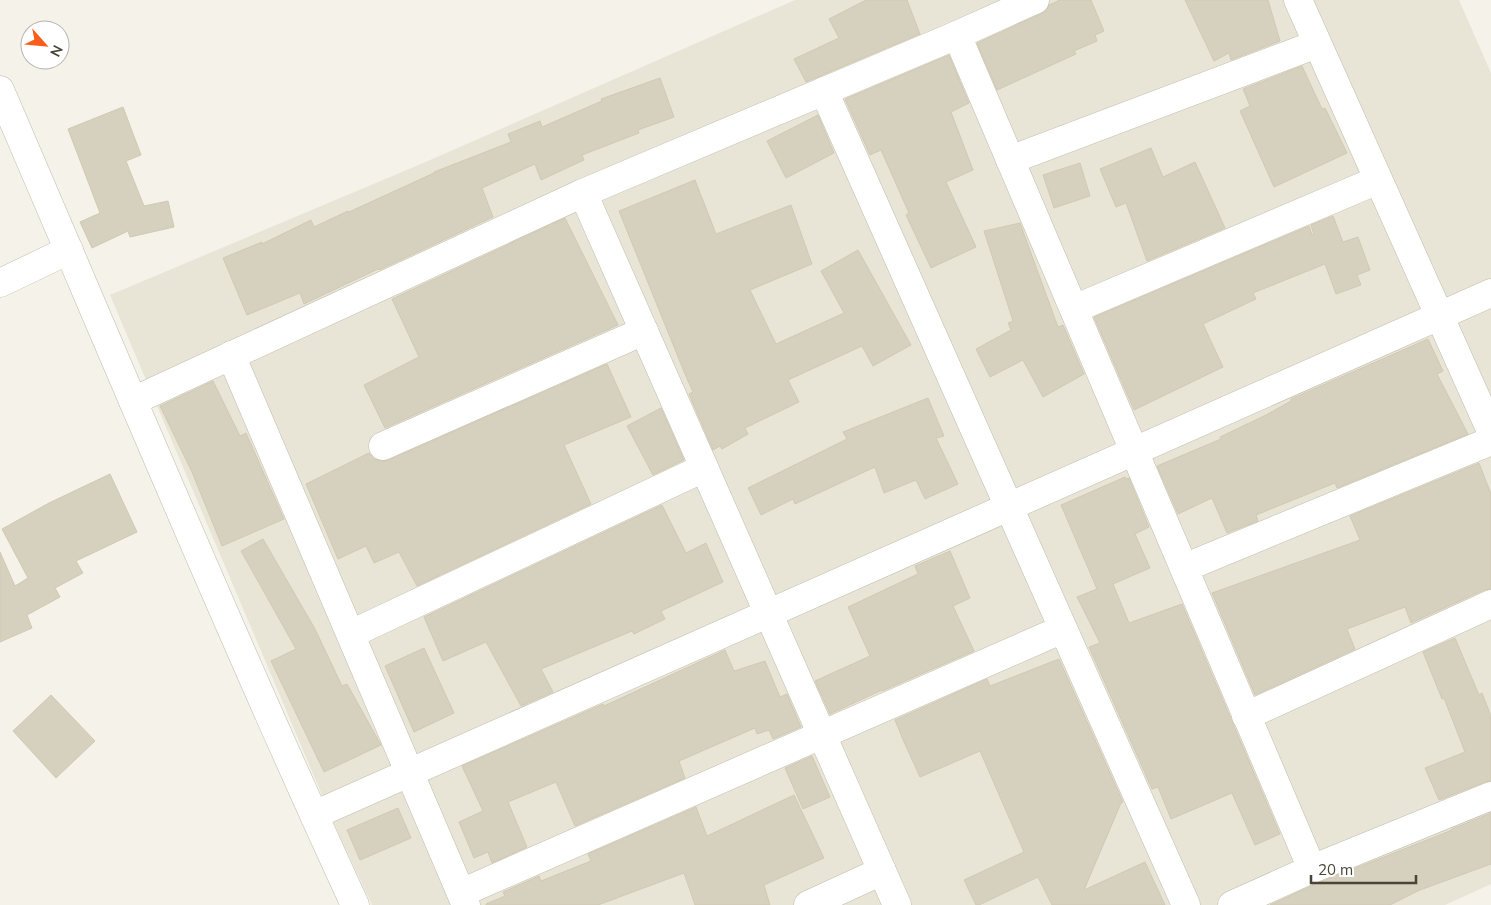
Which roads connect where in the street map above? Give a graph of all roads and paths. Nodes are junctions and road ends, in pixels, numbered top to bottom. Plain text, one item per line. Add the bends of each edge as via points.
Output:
1 (1035, 0) edge
2 (1298, 0) edge
3 (957, 35) junction
4 (1317, 44) junction
5 (0, 90) edge
6 (824, 91) junction
7 (1010, 160) junction
8 (1378, 180) junction
9 (583, 193) junction
10 (69, 250) junction
11 (0, 283) edge
12 (1491, 293) edge
13 (1074, 310) junction
14 (1440, 315) junction
15 (644, 331) junction
16 (231, 355) junction
17 (133, 401) junction
18 (1491, 431) edge
19 (1491, 441) edge
20 (383, 446) dead end
21 (1134, 451) junction
22 (704, 468) junction
23 (1008, 507) junction
24 (1184, 568) junction
25 (1491, 604) edge
26 (768, 614) junction
27 (1063, 629) junction
28 (351, 634) junction
29 (1246, 716) junction
30 (822, 735) junction
31 (410, 773) junction
32 (1491, 796) edge
33 (314, 815) junction
34 (1312, 869) junction
35 (882, 871) junction
36 (464, 899) edge
37 (355, 905) edge
38 (808, 905) edge
39 (897, 905) edge
40 (1186, 905) edge
41 (1232, 905) edge

1 - 3 street
2 - 4 street
3 - 6 street
3 - 7 street
4 - 7 street
4 - 8 street
5 - 10 street
6 - 9 street
6 - 23 street
7 - 13 street
8 - 13 street
8 - 14 street
9 - 15 street
9 - 16 street
10 - 11 street
10 - 17 street
12 - 14 street
13 - 21 street
14 - 18 street
14 - 21 street
15 - 20 street
15 - 22 street
16 - 17 street
16 - 28 street
17 - 33 street
19 - 24 street
21 - 23 street
21 - 24 street
22 - 26 street
22 - 28 street
23 - 26 street
23 - 27 street
24 - 29 street
25 - 29 street
26 - 30 street
26 - 31 street
27 - 30 street
27 - 40 street
28 - 31 street
29 - 34 street
30 - 35 street
30 - 36 street
31 - 33 street
31 - 36 street
32 - 34 street
33 - 37 street
34 - 41 street
35 - 38 street
35 - 39 street

